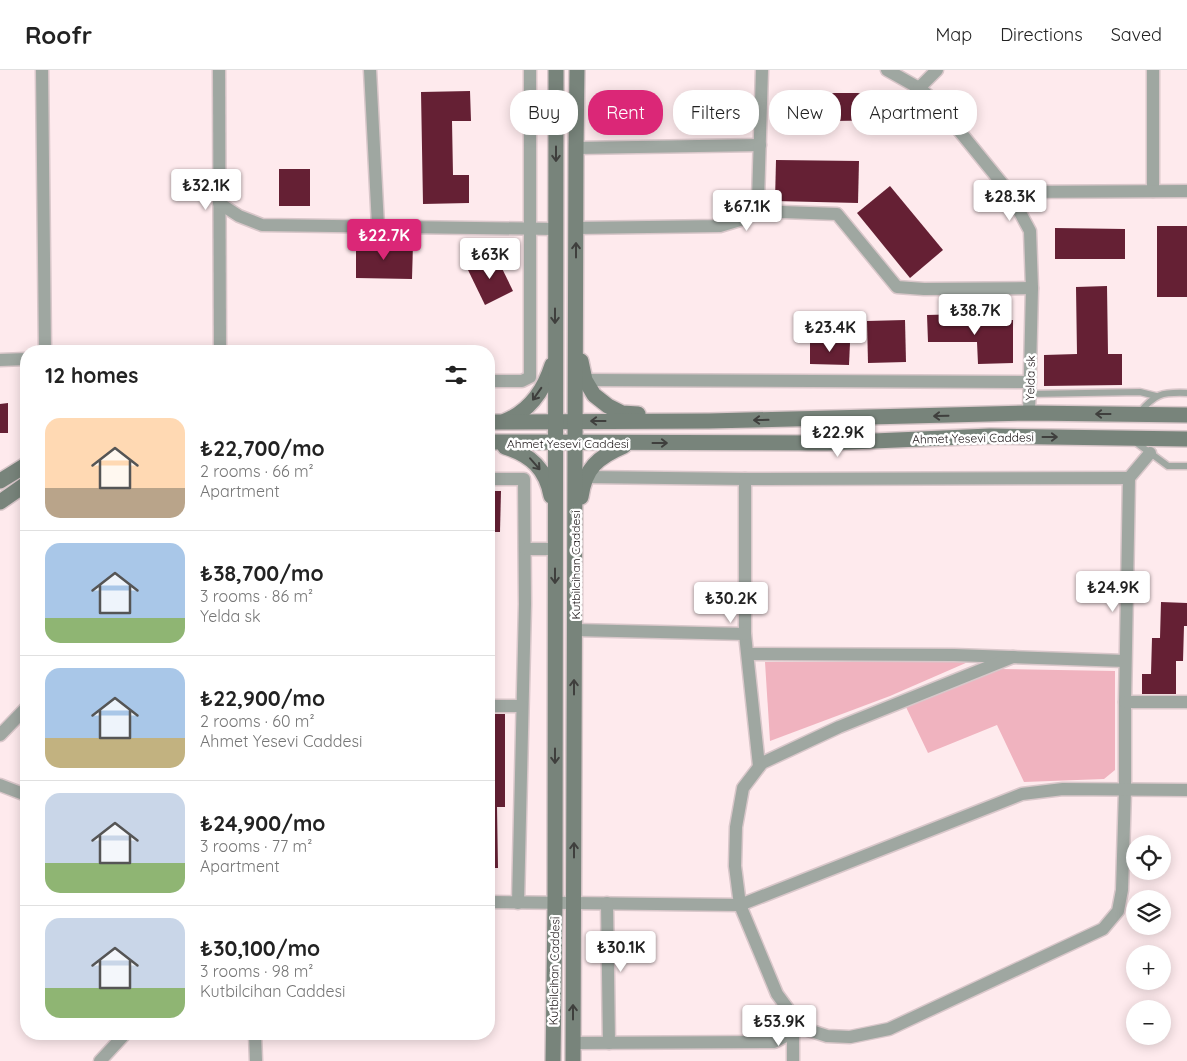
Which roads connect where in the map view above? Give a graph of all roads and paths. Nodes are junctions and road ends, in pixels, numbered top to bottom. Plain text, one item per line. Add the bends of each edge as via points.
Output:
1 (42, 70) edge
2 (219, 70) edge
3 (370, 70) edge
4 (530, 70) edge
5 (556, 70) edge
6 (577, 70) edge
7 (762, 70) edge
8 (887, 70) edge
9 (937, 70) edge
10 (1153, 70) edge
11 (919, 88) junction
12 (760, 145) junction
13 (576, 148) junction
14 (1153, 191) junction
15 (1187, 191) edge
16 (1009, 192) junction
17 (219, 203) junction
18 (753, 211) junction
19 (378, 226) junction
20 (530, 228) junction
21 (576, 228) junction
22 (556, 229) junction
23 (1032, 288) junction
24 (575, 335) junction
25 (45, 345) edge
26 (220, 345) edge
27 (555, 354) junction
28 (20, 359) edge
29 (0, 360) edge
30 (585, 380) junction
31 (495, 381) edge
32 (1030, 388) junction
33 (1187, 392) edge
34 (1156, 396) junction
35 (1030, 414) junction
36 (1138, 414) junction
37 (1187, 415) edge
38 (574, 421) junction
39 (709, 421) junction
40 (496, 422) edge
41 (555, 422) junction
42 (1130, 438) junction
43 (1187, 439) edge
44 (495, 442) edge
45 (555, 443) junction
46 (631, 443) junction
47 (495, 444) edge
48 (575, 444) junction
49 (1150, 453) junction
50 (1187, 466) edge
51 (20, 469) edge
52 (586, 477) junction
53 (1129, 478) junction
54 (495, 479) edge
55 (745, 479) junction
56 (0, 482) edge
57 (20, 488) edge
58 (0, 502) edge
59 (555, 518) junction
60 (575, 536) junction
61 (524, 549) junction
62 (555, 549) junction
63 (574, 630) junction
64 (745, 634) junction
65 (748, 654) junction
66 (1013, 657) junction
67 (1126, 661) junction
68 (1125, 702) junction
69 (1187, 702) edge
70 (495, 706) edge
71 (522, 706) junction
72 (20, 714) edge
73 (0, 735) edge
74 (759, 766) junction
75 (0, 784) edge
76 (1125, 790) junction
77 (1187, 790) edge
78 (20, 792) edge
79 (495, 902) edge
80 (518, 903) junction
81 (555, 903) junction
82 (574, 903) junction
83 (607, 903) junction
84 (740, 905) junction
85 (798, 1030) junction
86 (119, 1040) edge
87 (255, 1040) edge
88 (573, 1043) junction
89 (609, 1043) junction
90 (100, 1061) edge
91 (256, 1061) edge
92 (553, 1061) edge
93 (573, 1061) edge
94 (793, 1061) edge

1 - 25 street
2 - 17 street
3 - 19 street
4 - 20 street
5 -> 22 street, Kutbilcihan Caddesi
6 - 13 street, Kutbilcihan Caddesi
7 - 12 street
8 - 11 street, Yelda sk
9 - 11 street
10 - 14 street
11 - 16 street, Yelda sk via 935,101
12 - 13 street
12 - 18 street via 758,200
13 - 21 street, Kutbilcihan Caddesi
14 - 15 street
14 - 16 street
16 - 23 street, Yelda sk via 1030,231
17 - 19 street via 262,225
17 - 26 street
18 - 21 street via 740,220 720,226
18 - 23 street via 836,214 897,288
19 - 20 street
20 - 22 street
20 - 31 street via 530,377 522,381
24 -> 21 street, Kutbilcihan Caddesi
22 -> 27 street, Kutbilcihan Caddesi
23 - 32 street, Yelda sk
24 - 30 street
24 - 38 street, Kutbilcihan Caddesi
27 -> 40 street via 548,379 528,408 516,416
27 - 41 street, Kutbilcihan Caddesi
28 - 29 street
30 - 32 street
30 - 39 street via 594,395 622,413
32 - 34 lane via 1140,392
32 - 35 street, Yelda sk
33 - 34 lane
34 - 36 lane
36 -> 35 street, Ahmet Yesevi Caddesi
35 -> 39 street, Ahmet Yesevi Caddesi
36 - 37 street, Ahmet Yesevi Caddesi
39 -> 38 street, Ahmet Yesevi Caddesi
38 - 41 street, Ahmet Yesevi Caddesi
38 - 48 street, Kutbilcihan Caddesi
40 - 41 street, Ahmet Yesevi Caddesi
41 - 45 street, Kutbilcihan Caddesi
42 - 43 street, Ahmet Yesevi Caddesi
46 -> 42 street, Ahmet Yesevi Caddesi via 827,443 990,436
42 - 49 lane
44 - 45 street, Ahmet Yesevi Caddesi
45 - 48 street, Ahmet Yesevi Caddesi
45 - 59 street, Kutbilcihan Caddesi
46 - 48 street, Ahmet Yesevi Caddesi
46 - 52 street via 595,462
47 -> 59 street via 518,451 536,464 550,487
48 - 60 street, Kutbilcihan Caddesi
49 - 50 lane via 1168,466
49 - 53 street
51 - 56 street
52 - 55 street
52 - 60 street
53 - 55 street
53 - 67 street
54 - 61 street via 524,479
55 - 64 street
57 - 58 street
59 - 62 street, Kutbilcihan Caddesi
60 - 63 street, Kutbilcihan Caddesi
61 - 62 street
61 - 71 street
62 -> 81 street, Kutbilcihan Caddesi
63 - 64 street
82 -> 63 street, Kutbilcihan Caddesi
64 - 65 street
65 - 66 street
65 - 74 street
66 - 67 street
66 - 74 street via 839,727
67 - 68 street
68 - 69 street
68 - 76 street
70 - 71 street
71 - 80 street
72 - 73 street
74 - 84 street via 743,788 736,827 735,866
75 - 78 street
76 - 77 street
76 - 84 street via 1063,789 1022,794
76 - 85 street via 1122,890 1118,911 1103,929 889,1029 850,1037
79 - 80 street
80 - 81 street
81 - 82 street
81 - 92 street, Kutbilcihan Caddesi
82 - 83 street
88 -> 82 street, Kutbilcihan Caddesi
83 - 84 street
83 - 89 street
84 - 85 street via 777,994
85 - 89 street via 774,1042
85 - 94 street
86 - 90 street
87 - 91 street
88 - 89 street
88 - 93 street, Kutbilcihan Caddesi

